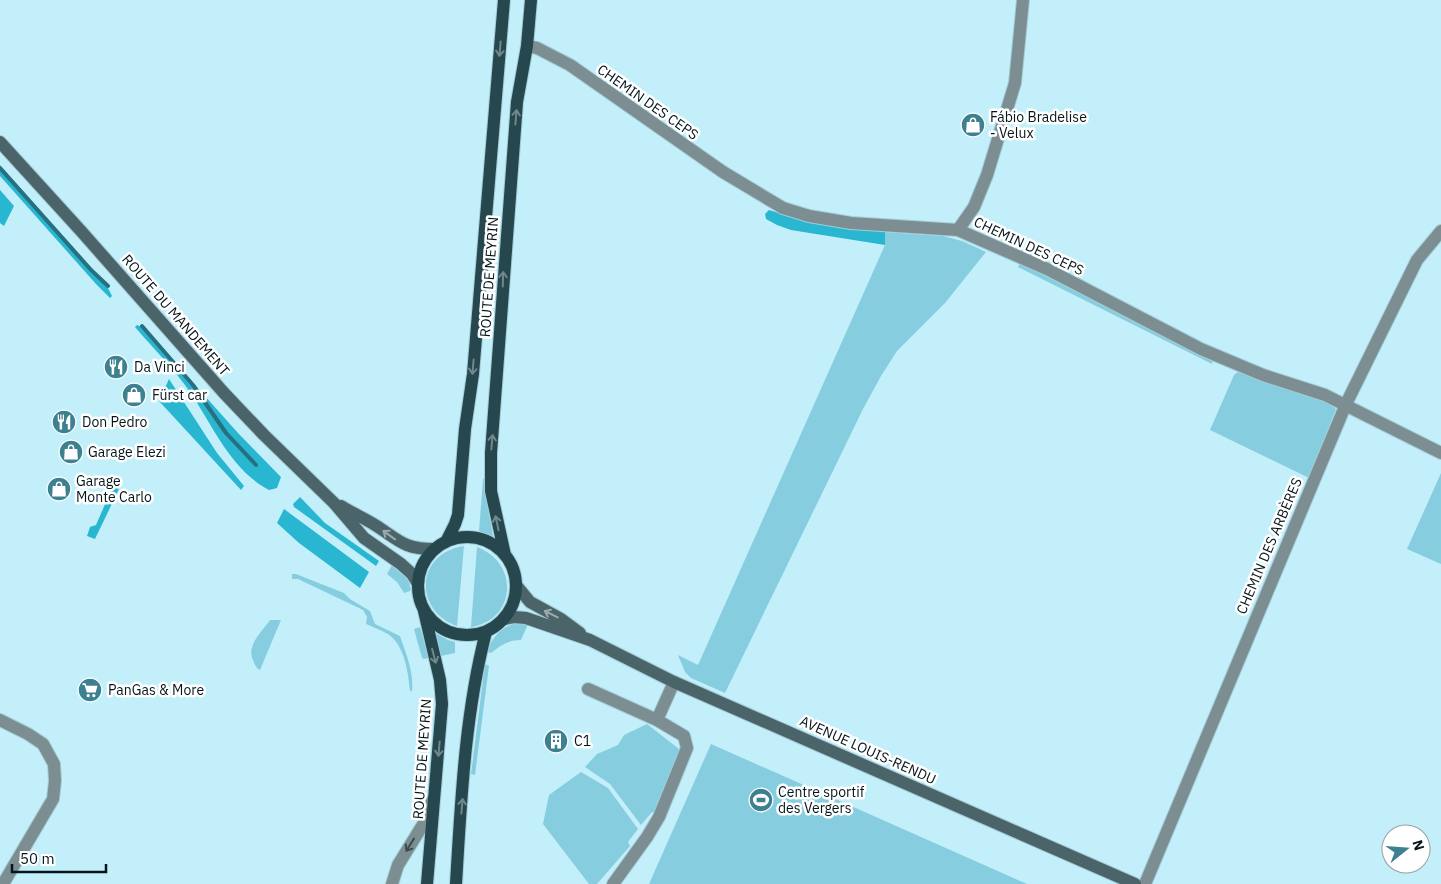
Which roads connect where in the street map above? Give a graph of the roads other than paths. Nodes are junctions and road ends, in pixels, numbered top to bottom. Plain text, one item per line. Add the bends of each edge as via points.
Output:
1 (504, 0) edge
2 (531, 0) edge
3 (1023, 0) edge
4 (527, 46) junction
5 (0, 142) edge
6 (958, 230) junction
7 (1441, 231) edge
8 (1346, 404) junction
9 (1441, 453) edge
10 (334, 503) junction
11 (446, 542) junction
12 (434, 549) junction
13 (505, 555) junction
14 (418, 584) junction
15 (516, 584) junction
16 (423, 609) junction
17 (504, 619) junction
18 (486, 632) junction
19 (590, 640) junction
20 (674, 682) junction
21 (588, 689) dead end
22 (0, 720) edge
23 (657, 720) junction
24 (435, 794) junction
25 (3, 884) edge
26 (392, 884) edge
27 (426, 884) edge
28 (456, 884) edge
29 (613, 884) edge
30 (1136, 884) edge
31 (1145, 884) edge

1 -> 11 main road, ROUTE DE MEYRIN via 458,515
2 - 4 main road, ROUTE DE MEYRIN
3 - 6 street via 1015,83 987,175 974,208
4 - 6 street, CHEMIN DES CEPS via 570,65 723,172 782,208 851,223
13 -> 4 main road, ROUTE DE MEYRIN via 491,490 491,453 517,102
5 - 10 main road, ROUTE DU MANDEMENT via 224,393
6 - 8 street, CHEMIN DES CEPS via 1047,269 1201,349
7 - 8 street, CHEMIN DES ARBÈRES via 1417,260
8 - 9 street, CHEMIN DES CEPS
8 - 31 street, CHEMIN DES ARBÈRES
12 -> 10 main road, ROUTE DU MANDEMENT via 410,548
10 - 14 main road, ROUTE DU MANDEMENT via 364,538 401,564
11 - 12 main road
11 - 13 main road via 470,537 498,548
12 - 14 main road via 423,564
13 - 15 main road
14 - 16 main road
15 - 17 main road via 514,602
19 -> 15 main road, AVENUE LOUIS-RENDU via 530,602
16 - 18 main road via 435,624 451,633 465,636
16 -> 24 main road, ROUTE DE MEYRIN via 441,692
17 - 18 main road
17 - 19 main road, AVENUE LOUIS-RENDU via 526,618
28 -> 18 main road via 468,742
19 - 20 main road, AVENUE LOUIS-RENDU
20 - 23 street
20 - 30 main road, AVENUE LOUIS-RENDU
21 - 23 street
22 - 25 street via 43,744 54,764 55,781 53,799
23 - 29 street via 684,736 687,748 659,817
24 -> 26 street via 424,823 398,865
24 - 27 main road, ROUTE DE MEYRIN

